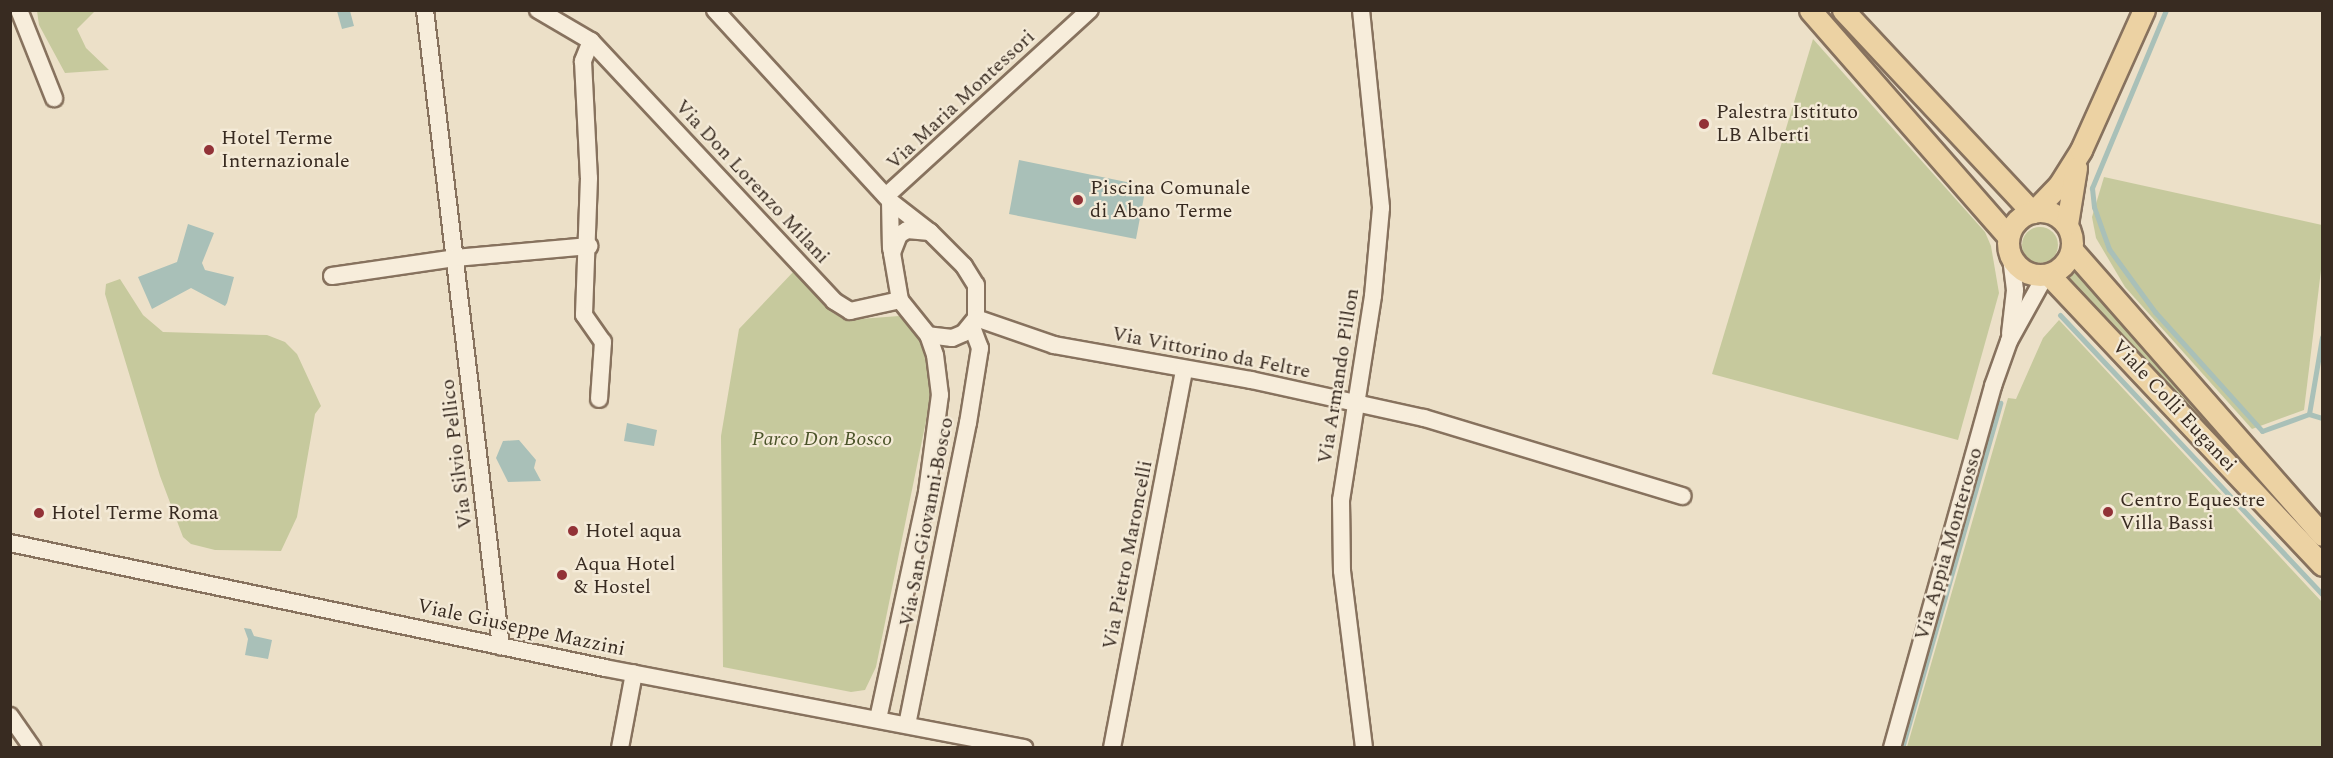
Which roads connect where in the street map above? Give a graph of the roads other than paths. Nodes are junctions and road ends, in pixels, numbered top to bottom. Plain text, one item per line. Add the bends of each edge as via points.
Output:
1 (19, 10) edge
2 (425, 10) edge
3 (538, 10) edge
4 (716, 10) edge
5 (1090, 10) edge
6 (1360, 10) edge
7 (1809, 10) edge
8 (1843, 10) edge
9 (2144, 10) edge
10 (591, 41) junction
11 (54, 98) dead end
12 (2080, 150) junction
13 (888, 199) junction
14 (2033, 211) junction
15 (2067, 224) junction
16 (930, 232) junction
17 (2008, 236) junction
18 (589, 246) junction
19 (2072, 249) junction
20 (892, 254) junction
21 (2011, 257) junction
22 (454, 258) junction
23 (2047, 275) junction
24 (332, 276) dead end
25 (900, 300) junction
26 (974, 322) junction
27 (928, 335) junction
28 (2009, 341) junction
29 (1184, 370) junction
30 (599, 399) dead end
31 (1356, 402) junction
32 (1682, 496) dead end
33 (2322, 535) edge
34 (10, 543) edge
35 (2322, 565) edge
36 (501, 646) junction
37 (634, 674) junction
38 (10, 716) edge
39 (878, 719) junction
40 (907, 725) junction
41 (32, 747) edge
42 (620, 747) edge
43 (1024, 747) edge
44 (1112, 747) edge
45 (1364, 747) edge
46 (1892, 747) edge

1 - 11 street
2 - 22 street, Via Silvio Pellico
3 - 10 street, Via Don Lorenzo Milani
4 - 13 street, Via San Giovanni Bosco
5 - 13 street, Via Maria Montessori
6 - 31 street, Via Armando Pillon via 1381,208 1373,296
7 - 17 main road
8 - 14 main road
9 - 12 main road
10 - 18 street via 583,61
10 - 25 street, Via Don Lorenzo Milani via 834,301 850,311
12 - 14 main road via 2059,185
12 - 15 main road via 2069,191
13 - 16 street, Via San Giovanni Bosco
13 - 20 street, Via San Giovanni Bosco
14 - 15 main road via 2052,213
14 - 17 main road via 2017,221
15 - 19 main road, Viale Colli Euganei
16 - 20 street via 907,230 899,235
16 - 26 street, Via San Giovanni Bosco via 964,266 976,285
17 - 21 main road
18 - 22 street
18 - 30 street via 584,315 603,342
19 - 23 main road via 2064,266
19 - 33 main road, Viale Colli Euganei
20 - 25 street, Via San Giovanni Bosco
21 - 23 main road, Viale Colli Euganei via 2025,272
21 - 28 street, Via Appia Monterosso via 2015,290
22 - 24 street
22 - 36 street, Via Silvio Pellico
23 - 28 street, Via Appia Monterosso
23 - 35 main road, Viale Colli Euganei
25 - 27 street, Via San Giovanni Bosco
26 - 27 street via 952,338
26 - 29 street, Via Vittorino da Feltre via 1054,345
26 - 40 street, Via San Giovanni Bosco via 980,348 970,412
27 - 39 street, Via San Giovanni Bosco via 940,395 927,492
28 - 46 street, Via Appia Monterosso
29 - 31 street, Via Vittorino da Feltre
29 - 44 street, Via Pietro Maroncelli
31 - 32 street, Via Vittorino da Feltre via 1424,418
31 - 45 street, Via Armando Pillon via 1341,500 1342,571
34 - 36 street, Viale Giuseppe Mazzini
36 - 37 street, Viale Giuseppe Mazzini
37 - 39 street, Viale Giuseppe Mazzini
37 - 42 street
38 - 41 street
39 - 40 street, Viale Giuseppe Mazzini
40 - 43 street, Viale Giuseppe Mazzini

